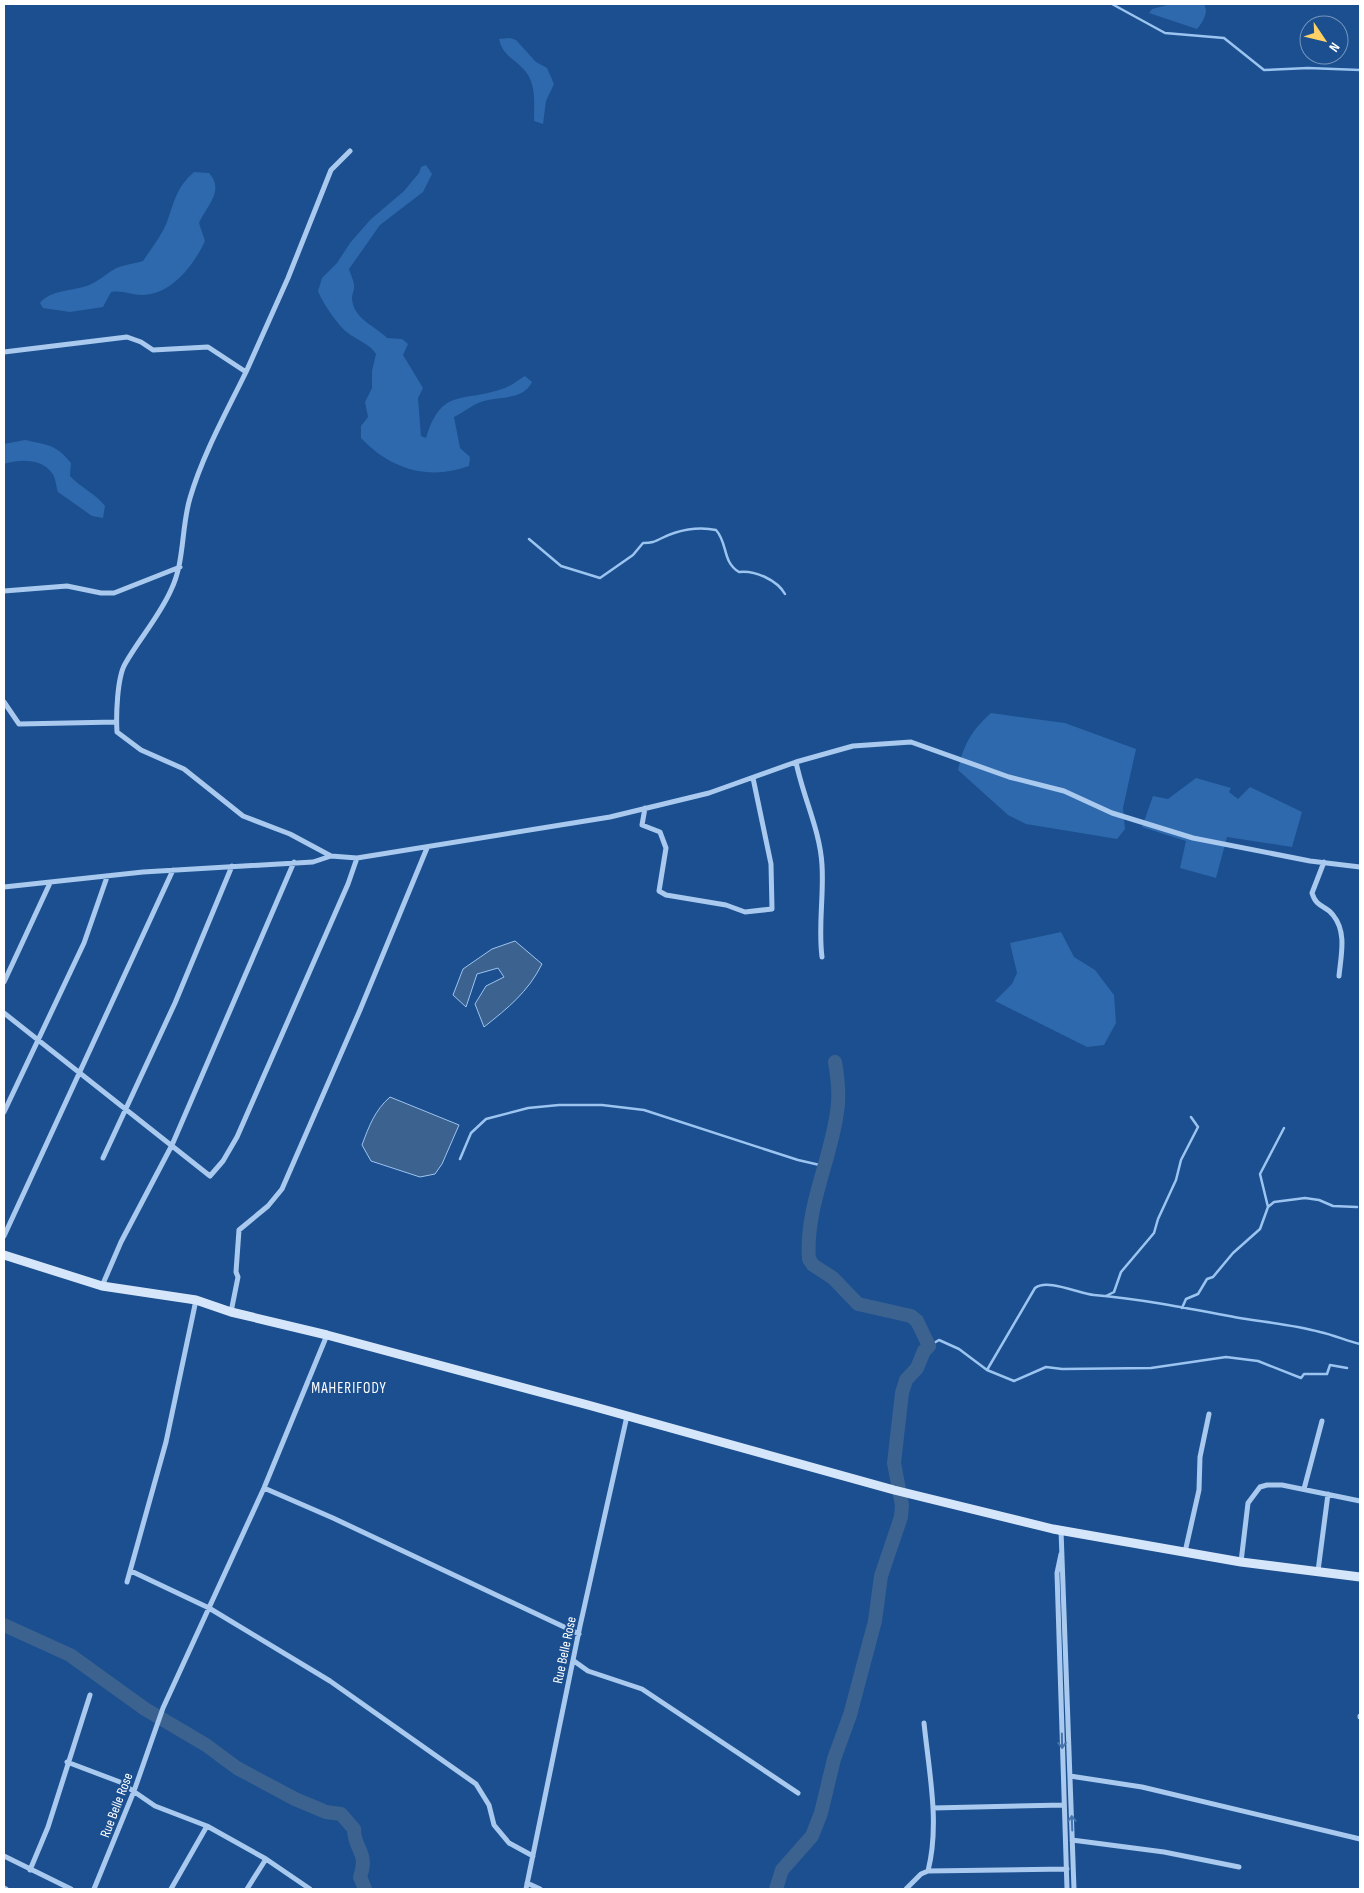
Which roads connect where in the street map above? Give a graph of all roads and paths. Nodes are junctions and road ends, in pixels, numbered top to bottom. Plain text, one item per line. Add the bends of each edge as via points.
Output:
1 (350, 151) dead end
2 (4, 352) edge
3 (246, 372) junction
4 (180, 567) junction
5 (4, 591) edge
6 (4, 702) edge
7 (116, 722) junction
8 (796, 762) junction
9 (753, 778) junction
10 (645, 808) junction
11 (427, 848) junction
12 (331, 856) junction
13 (357, 858) junction
14 (294, 862) junction
15 (1324, 862) junction
16 (232, 866) junction
17 (1360, 867) edge
18 (173, 870) junction
19 (107, 877) junction
20 (50, 883) junction
21 (4, 887) edge
22 (822, 957) dead end
23 (1339, 976) dead end
24 (4, 982) edge
25 (4, 1013) edge
26 (39, 1040) junction
27 (81, 1072) junction
28 (128, 1109) junction
29 (4, 1112) edge
30 (172, 1145) junction
31 (103, 1158) dead end
32 (4, 1236) edge
33 (4, 1255) edge
34 (102, 1286) junction
35 (196, 1300) junction
36 (231, 1312) junction
37 (327, 1335) junction
38 (1209, 1414) dead end
39 (627, 1416) junction
40 (1322, 1421) dead end
41 (264, 1488) junction
42 (1304, 1489) junction
43 (1328, 1494) junction
44 (1360, 1501) edge
45 (1061, 1530) junction
46 (1185, 1552) junction
47 (1241, 1562) junction
48 (131, 1571) junction
49 (1318, 1571) junction
50 (1360, 1577) edge
51 (127, 1582) dead end
52 (209, 1608) junction
53 (1061, 1613) junction
54 (579, 1634) junction
55 (574, 1661) junction
56 (90, 1695) dead end
57 (924, 1723) dead end
58 (67, 1762) junction
59 (1070, 1776) junction
60 (134, 1790) junction
61 (798, 1794) dead end
62 (1064, 1805) junction
63 (932, 1808) junction
64 (207, 1826) junction
65 (1360, 1839) edge
66 (1072, 1840) junction
67 (4, 1856) edge
68 (532, 1856) junction
69 (266, 1858) junction
70 (1070, 1858) junction
71 (1239, 1867) dead end
72 (1067, 1869) junction
73 (30, 1870) junction
74 (928, 1871) junction
75 (527, 1883) junction
76 (71, 1889) edge
77 (94, 1889) edge
78 (172, 1889) edge
79 (246, 1889) edge
80 (310, 1889) edge
81 (526, 1889) edge
82 (540, 1889) edge
83 (906, 1889) edge
84 (1068, 1889) edge
85 (1074, 1889) edge

1 - 3 street via 331,170
2 - 3 street via 127,337 153,350 208,347
3 - 4 street via 213,439 190,497
4 - 5 street via 114,592 101,593 67,586
4 - 7 street via 172,590 124,666
6 - 7 street via 19,724
7 - 12 street via 117,732 141,750 184,770 243,816 290,834
8 - 9 street
8 - 15 street via 853,746 911,742 1009,777 1064,791 1112,814 1193,838
8 - 22 street via 822,865 819,931
9 - 10 street via 709,793
9 - 10 street via 771,864 772,909 746,912 659,891 666,848 660,832 642,826
10 - 11 street via 610,818
11 - 13 street
11 - 36 street via 282,1189 268,1206 239,1230 238,1277
12 - 13 street
12 - 14 street via 314,862
13 - 30 street via 245,1119 223,1161 210,1176
14 - 16 street
14 - 30 street
15 - 17 street
15 - 23 street via 1312,893 1316,903 1333,914 1343,936
16 - 18 street
16 - 28 street
18 - 19 street
18 - 27 street
19 - 20 street
19 - 26 street via 84,943
20 - 21 street
20 - 24 street
25 - 26 street
26 - 27 street
26 - 29 street
27 - 28 street
27 - 32 street
28 - 30 street
28 - 31 street
30 - 34 street
33 - 34 street
34 - 35 street
35 - 36 street
35 - 48 street via 166,1442
36 - 37 street
37 - 39 street
37 - 41 street, Rue Belle Rose
38 - 46 street via 1200,1457 1199,1490
39 - 45 street via 894,1490
39 - 54 street, Rue Belle Rose
40 - 42 street
41 - 52 street, Rue Belle Rose
41 - 54 street
42 - 43 street
42 - 47 street via 1282,1485 1260,1488 1248,1503
43 - 44 street
43 - 49 street
45 - 46 street
45 - 53 street
46 - 47 street
47 - 49 street
48 - 51 street
48 - 52 street
49 - 50 street
52 - 60 street, Rue Belle Rose via 163,1708
52 - 68 street via 330,1681 476,1784 489,1805 494,1825 509,1843
53 - 59 street
53 -> 62 street
54 - 55 street, Rue Belle Rose
55 - 61 street via 588,1671 642,1689
55 - 68 street, Rue Belle Rose
56 - 58 street
57 - 63 street
58 - 60 street
58 - 73 street via 48,1827
59 - 65 street via 1142,1786
66 -> 59 street
60 - 64 street via 155,1806
60 - 77 street, Rue Belle Rose
62 - 63 street
62 - 70 street
63 - 74 street via 932,1852
64 - 69 street
64 - 78 street
66 - 70 street
66 - 71 street via 1164,1852
67 - 73 street
68 - 75 street, Rue Belle Rose
69 - 79 street
69 - 80 street
70 - 72 street
70 - 85 street
72 - 74 street
72 - 84 street
73 - 76 street
74 - 83 street
75 - 81 street, Rue Belle Rose
75 - 82 street

